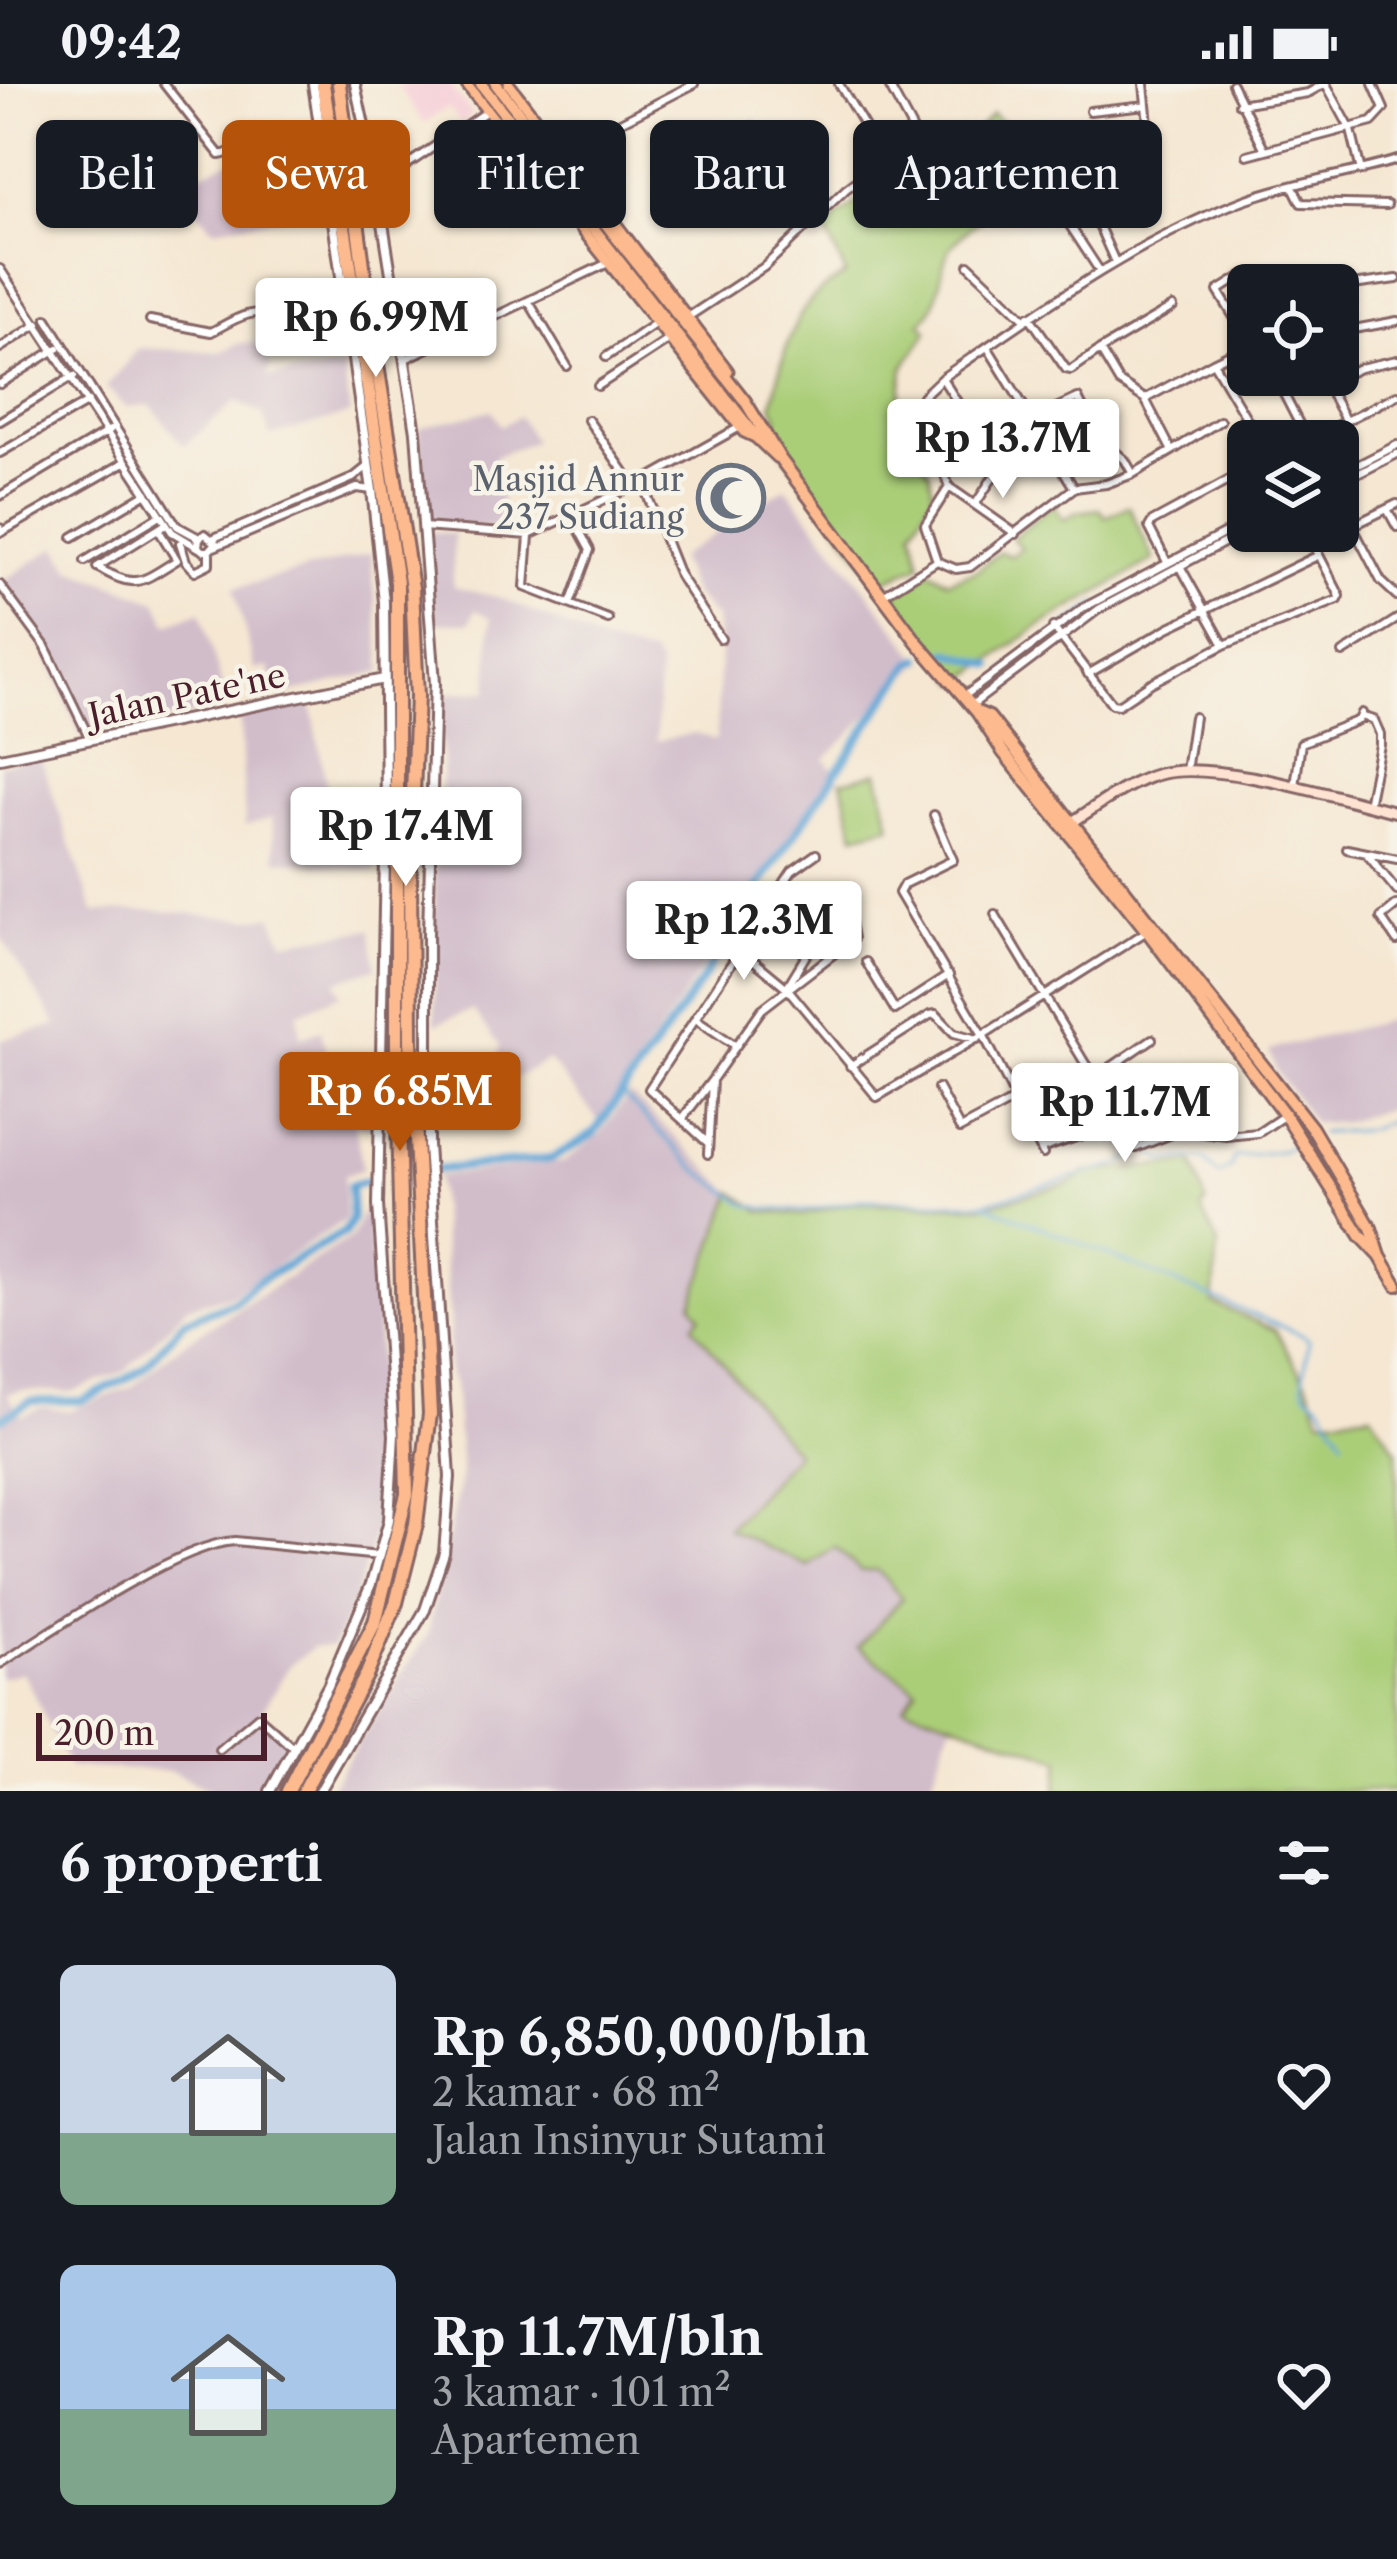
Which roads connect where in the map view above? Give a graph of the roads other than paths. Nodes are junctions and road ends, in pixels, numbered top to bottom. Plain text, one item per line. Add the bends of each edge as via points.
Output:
1 (164, 84) edge
2 (313, 84) edge
3 (323, 84) edge
4 (339, 84) edge
5 (355, 84) edge
6 (466, 84) edge
7 (481, 84) edge
8 (496, 84) edge
9 (509, 84) edge
10 (694, 84) edge
11 (839, 84) edge
12 (888, 84) edge
13 (1144, 84) edge
14 (1232, 84) edge
15 (1325, 84) edge
16 (1373, 84) edge
17 (1239, 104) junction
18 (1147, 105) junction
19 (487, 111) junction
20 (1090, 111) dead end
21 (318, 120) edge
22 (363, 120) edge
23 (537, 120) edge
24 (624, 120) edge
25 (862, 120) edge
26 (908, 120) edge
27 (1148, 120) edge
28 (1351, 130) junction
29 (1265, 150) junction
30 (222, 154) edge
31 (1247, 154) dead end
32 (1397, 160) edge
33 (410, 163) edge
34 (1361, 170) junction
35 (853, 184) edge
36 (1293, 187) junction
37 (1387, 205) dead end
38 (333, 228) edge
39 (384, 228) edge
40 (620, 228) edge
41 (1072, 228) edge
42 (1100, 228) edge
43 (1114, 262) junction
44 (608, 263) junction
45 (969, 266) dead end
46 (0, 269) edge
47 (1099, 270) junction
48 (1397, 279) edge
49 (1359, 284) edge
50 (529, 302) junction
51 (1173, 307) dead end
52 (688, 317) junction
53 (1027, 317) junction
54 (150, 320) dead end
55 (1397, 320) edge
56 (42, 321) junction
57 (656, 323) junction
58 (1359, 328) edge
59 (347, 332) junction
60 (670, 339) junction
61 (988, 346) junction
62 (0, 348) edge
63 (59, 348) junction
64 (1100, 350) junction
65 (1227, 354) edge
66 (606, 357) dead end
67 (405, 360) junction
68 (1397, 360) edge
69 (1213, 362) junction
70 (567, 366) dead end
71 (1359, 368) edge
72 (76, 375) junction
73 (942, 378) junction
74 (0, 383) edge
75 (598, 386) dead end
76 (1397, 395) edge
77 (1332, 396) edge
78 (92, 399) junction
79 (1144, 400) junction
80 (1030, 420) junction
81 (1248, 420) edge
82 (1345, 420) joint
83 (0, 421) edge
84 (589, 421) dead end
85 (1220, 422) dead end
86 (740, 427) junction
87 (111, 429) junction
88 (761, 435) junction
89 (1397, 450) edge
90 (1172, 451) junction
91 (0, 453) edge
92 (130, 459) junction
93 (368, 466) junction
94 (1000, 469) junction
95 (1359, 469) edge
96 (1133, 474) junction
97 (353, 478) junction
98 (1227, 481) edge
99 (638, 484) junction
100 (949, 487) junction
101 (357, 488) junction
102 (1074, 488) junction
103 (372, 490) junction
104 (150, 491) junction
105 (0, 496) edge
106 (1397, 504) edge
107 (975, 505) junction
108 (1388, 508) junction
109 (164, 513) junction
110 (572, 517) junction
111 (1359, 522) edge
112 (166, 524) junction
113 (423, 527) junction
114 (1397, 527) edge
115 (0, 528) edge
116 (158, 529) junction
117 (1016, 534) junction
118 (529, 535) junction
119 (1227, 535) edge
120 (73, 537) dead end
121 (177, 538) junction
122 (1227, 538) edge
123 (1359, 539) edge
124 (199, 542) junction
125 (212, 546) junction
126 (1317, 552) edge
127 (1319, 555) junction
128 (937, 560) junction
129 (86, 561) dead end
130 (1167, 562) junction
131 (1180, 566) junction
132 (0, 585) edge
133 (888, 592) junction
134 (1397, 596) edge
135 (570, 604) junction
136 (1202, 611) junction
137 (608, 619) dead end
138 (1397, 619) edge
139 (1053, 626) junction
140 (1060, 637) junction
141 (721, 639) dead end
142 (1224, 645) junction
143 (1342, 653) dead end
144 (1088, 674) junction
145 (384, 679) junction
146 (970, 705) junction
147 (1195, 717) dead end
148 (90, 740) junction
149 (0, 758) edge
150 (1186, 772) junction
151 (1295, 786) junction
152 (1368, 805) junction
153 (1397, 812) edge
154 (934, 814) dead end
155 (1069, 825) junction
156 (1347, 849) dead end
157 (1366, 853) junction
158 (816, 854) dead end
159 (1397, 859) edge
160 (1397, 891) edge
161 (1397, 904) edge
162 (995, 914) dead end
163 (1147, 931) junction
164 (1397, 941) edge
165 (741, 950) junction
166 (866, 962) dead end
167 (950, 975) junction
168 (787, 988) junction
169 (1046, 998) junction
170 (696, 1019) junction
171 (981, 1037) junction
172 (1152, 1039) dead end
173 (736, 1046) junction
174 (850, 1066) junction
175 (1088, 1066) junction
176 (1094, 1078) junction
177 (1164, 1079) dead end
178 (712, 1080) junction
179 (938, 1088) dead end
180 (1016, 1099) junction
181 (1113, 1109) junction
182 (1285, 1115) junction
183 (682, 1119) junction
184 (1120, 1122) junction
185 (708, 1143) junction
186 (707, 1154) dead end
187 (1380, 1256) junction
188 (1397, 1285) edge
189 (379, 1556) junction
190 (0, 1664) edge
191 (295, 1748) junction
192 (219, 1749) dead end
193 (271, 1791) edge
194 (288, 1791) edge
195 (304, 1791) edge
196 (320, 1791) edge

1 - 30 street
2 - 21 street
3 - 194 highway via 398,583 407,1494 375,1622
4 - 195 highway via 412,589 411,1041 430,1414 396,1603
5 - 22 street
6 - 19 main road
7 - 88 highway
8 - 88 highway
9 - 23 main road
10 - 24 street
11 - 25 street
12 - 26 street
13 - 18 street
14 - 17 street
15 - 17 street
15 - 28 street
16 - 28 street via 1383,112
17 - 29 street
18 - 20 street
18 - 27 street
19 - 33 street
19 - 44 main road
28 - 29 street
28 - 34 street
29 - 31 street
32 - 34 street
34 - 36 street
35 - 52 street via 764,267
36 - 37 street via 1301,203
36 - 43 street via 1206,215
38 - 59 street
39 - 67 street
40 - 52 main road
41 - 47 street
42 - 43 street
43 - 47 street
44 - 50 street
44 - 57 main road
45 - 53 street
46 - 56 street
47 - 53 street
48 - 49 street
50 - 67 street
50 - 70 street
51 - 64 street
52 - 88 main road via 763,418
53 - 61 street
53 - 64 street via 1067,370
54 - 59 street via 212,332 238,316 268,313 278,317 281,339
55 - 58 street
56 - 62 street
56 - 63 street
57 - 60 main road
57 - 66 street
59 - 93 street
60 - 75 street
60 - 86 main road
61 - 73 street
61 - 80 street
63 - 72 street
63 - 74 street
64 - 79 street via 1119,382
65 - 69 street
67 - 113 street
68 - 71 street
69 - 79 street
69 - 81 street
72 - 78 street
72 - 83 street
73 - 94 street
73 - 100 street via 911,417
76 - 82 street
77 - 82 street
78 - 87 street
78 - 91 street
79 - 90 street
80 - 94 street
80 - 96 street via 1082,399 1097,436
80 - 102 street
84 - 99 street
85 - 90 street
86 - 88 main road
86 - 99 street
87 - 92 street
87 - 105 street
88 - 133 highway
89 - 95 street
90 - 96 street
92 - 104 street
92 - 115 street
93 - 97 street
93 - 103 street
94 - 107 street
96 - 102 street
97 - 101 street
97 - 125 street
98 - 130 street via 1150,523
99 - 110 street
99 - 141 street via 679,575
100 - 107 street
100 - 128 street via 926,525
101 - 103 street
101 - 125 street
102 - 117 street
103 - 145 street
104 - 109 street
104 - 120 street
106 - 108 street
107 - 117 street
108 - 111 street
108 - 114 street
109 - 112 street
109 - 124 street
109 - 129 street
110 - 118 street
110 - 135 street via 590,550
112 - 116 street
112 - 121 street
113 - 118 street
113 - 196 street via 435,683 428,1144 449,1502 444,1553 425,1610
116 - 116 street via 117,554 97,567 124,583 158,572 176,560
117 - 128 street via 969,568
118 - 135 street via 524,586
119 - 130 street
121 - 124 street
121 - 125 street via 195,571 209,564
122 - 131 street
123 - 134 street
124 - 125 street
124 - 125 street via 205,534
126 - 127 street
127 - 136 street
127 - 142 street via 1338,600
128 - 133 street
130 - 139 street
131 - 136 street
131 - 140 street
132 - 148 street via 45,646
133 - 146 highway
135 - 137 street
136 - 142 street
136 - 144 street
138 - 143 street
139 - 140 street
139 - 146 street
140 - 144 street
140 - 146 street
142 - 144 street via 1116,706
145 - 148 street, Jalan Pate'ne
145 - 189 street via 378,1205 394,1435
146 - 155 highway
147 - 150 street
148 - 149 street, Jalan Pate'ne
150 - 151 main road
150 - 155 main road via 1139,782
151 - 152 main road
151 - 152 street via 1300,744 1362,715 1380,734
152 - 153 main road
154 - 167 street via 953,860 899,893
155 - 163 highway
155 - 187 highway via 1312,1128
156 - 157 street
157 - 159 street
157 - 160 street
158 - 165 street via 793,871
161 - 164 street via 1381,920
162 - 169 street
163 - 169 street
163 - 182 highway
165 - 168 street
165 - 170 street
166 - 167 street via 895,1010
167 - 171 street
168 - 168 street via 853,939 845,891 833,910
168 - 173 street
168 - 174 street
169 - 171 street
169 - 175 street
170 - 173 street
170 - 183 street via 649,1089
171 - 174 street via 954,1034 930,1015
171 - 174 street via 881,1098
171 - 180 street
172 - 176 street
173 - 178 street
175 - 176 street
175 - 180 street
176 - 181 street
177 - 181 street
178 - 183 street
178 - 185 street
179 - 180 street via 960,1129
180 - 184 street via 1042,1151
181 - 184 street
182 - 184 street via 1255,1134 1182,1130 1138,1148
182 - 187 highway
183 - 185 street
185 - 186 street
187 - 188 highway
189 - 190 street via 211,1543
189 - 191 street via 353,1635
191 - 192 street via 258,1716
191 - 193 street

